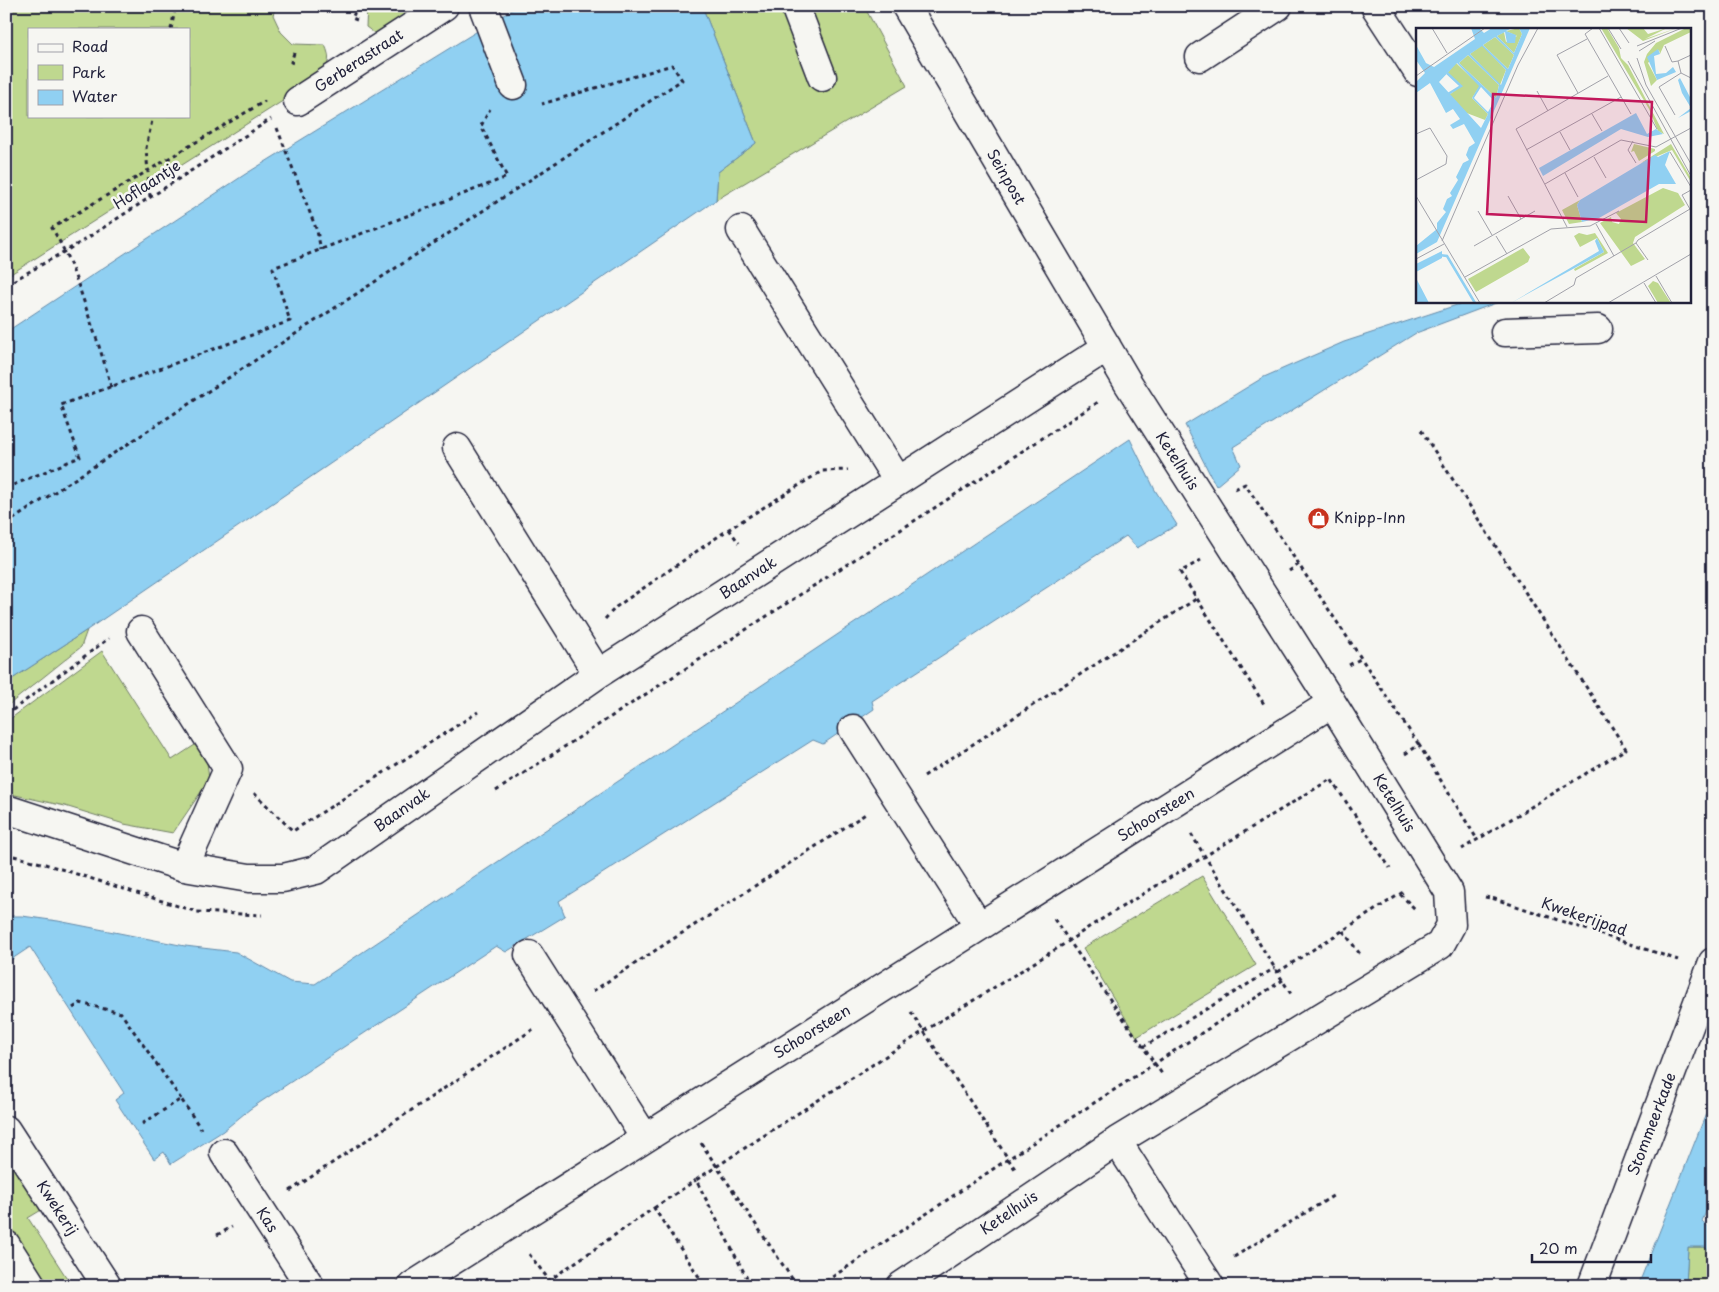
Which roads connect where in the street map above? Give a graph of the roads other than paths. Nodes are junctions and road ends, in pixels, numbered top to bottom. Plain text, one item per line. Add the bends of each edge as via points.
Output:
1 (444, 6) edge
2 (483, 6) edge
3 (795, 6) edge
4 (906, 6) edge
5 (1278, 6) edge
6 (1375, 6) edge
7 (1200, 56) dead end
8 (1416, 69) edge
9 (822, 77) dead end
10 (513, 85) dead end
11 (285, 99) road end
12 (741, 230) dead end
13 (1598, 329) dead end
14 (1504, 332) dead end
15 (1107, 347) junction
16 (457, 448) dead end
17 (894, 476) junction
18 (141, 631) road end
19 (598, 674) junction
20 (1332, 703) junction
21 (853, 728) dead end
22 (6, 809) edge
23 (184, 868) junction
24 (979, 926) junction
25 (529, 955) dead end
26 (1711, 966) edge
27 (6, 1130) edge
28 (646, 1138) junction
29 (1117, 1141) junction
30 (224, 1153) road end
31 (6, 1245) edge
32 (1206, 1281) edge
33 (32, 1286) edge
34 (107, 1286) edge
35 (310, 1286) edge
36 (412, 1286) edge
37 (901, 1286) edge
38 (1592, 1286) edge

1 - 11 street, Gerberastraat
2 - 10 street
3 - 9 street
4 - 15 street, Seinpost
5 - 7 street
6 - 8 street
12 - 17 street
13 - 14 street
15 - 17 street, Baanvak
15 - 20 street, Ketelhuis
16 - 19 street
17 - 19 street, Baanvak
18 - 23 street via 228,769
19 - 23 street, Baanvak via 316,870 284,878 249,878
20 - 24 street, Schoorsteen
20 - 29 street, Ketelhuis via 1449,892 1451,925 1440,945
21 - 24 street
22 - 23 street, Baanvak
24 - 28 street, Schoorsteen
25 - 28 street
26 - 38 street, Stommeerkade
27 - 34 street, Kwekerij
28 - 36 street, Schoorsteen
29 - 32 street
29 - 37 street, Ketelhuis
30 - 35 street, Kas
31 - 33 street

